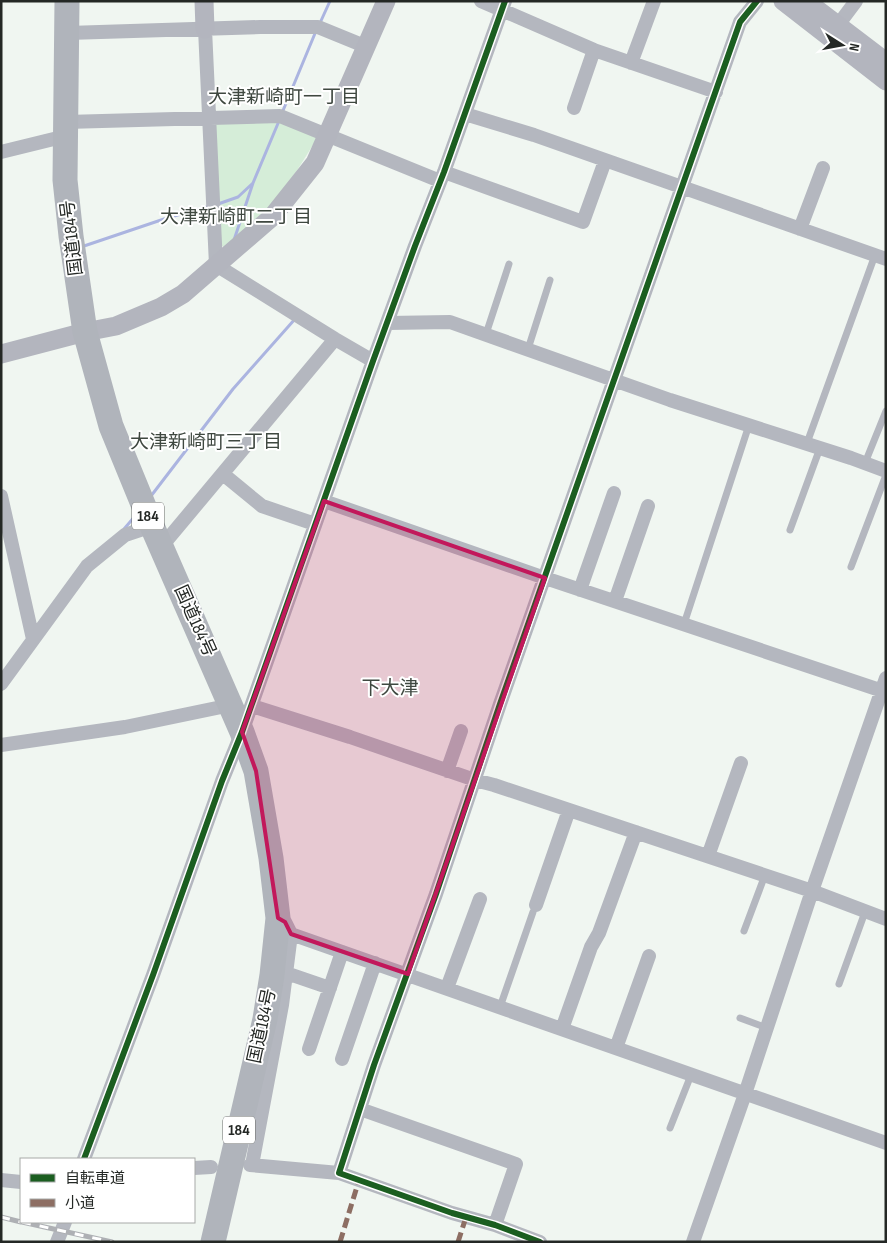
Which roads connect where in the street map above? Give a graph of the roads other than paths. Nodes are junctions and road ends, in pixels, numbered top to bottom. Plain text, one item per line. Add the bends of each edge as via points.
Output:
1 (68, 1) edge
2 (204, 1) edge
3 (386, 1) edge
4 (481, 1) edge
5 (654, 1) edge
6 (757, 1) edge
7 (783, 1) edge
8 (806, 1) edge
9 (856, 1) edge
10 (504, 6) edge
11 (838, 25) junction
12 (205, 29) junction
13 (68, 33) junction
14 (367, 47) junction
15 (594, 50) junction
16 (631, 62) junction
17 (886, 62) edge
18 (886, 80) edge
19 (716, 92) junction
20 (574, 108) dead end
21 (466, 114) junction
22 (209, 119) junction
23 (66, 129) junction
24 (329, 135) junction
25 (1, 152) edge
26 (606, 161) junction
27 (823, 168) dead end
28 (442, 176) junction
29 (683, 187) junction
30 (800, 229) junction
31 (880, 257) edge
32 (509, 264) dead end
33 (216, 265) junction
34 (550, 280) dead end
35 (388, 323) junction
36 (86, 332) junction
37 (486, 334) junction
38 (335, 339) junction
39 (528, 349) junction
40 (1, 354) edge
41 (373, 361) junction
42 (614, 380) junction
43 (886, 411) edge
44 (749, 424) junction
45 (813, 445) junction
46 (865, 463) junction
47 (886, 473) edge
48 (223, 474) junction
49 (614, 493) dead end
50 (1, 496) edge
51 (324, 501) junction
52 (648, 506) dead end
53 (315, 524) junction
54 (790, 530) dead end
55 (157, 536) junction
56 (7, 545) edge
57 (851, 567) dead end
58 (545, 578) junction
59 (580, 590) junction
60 (615, 601) junction
61 (684, 624) junction
62 (34, 638) junction
63 (1, 684) edge
64 (884, 687) edge
65 (241, 706) junction
66 (461, 731) dead end
67 (242, 732) junction
68 (1, 745) edge
69 (741, 764) dead end
70 (447, 771) junction
71 (475, 780) junction
72 (569, 810) junction
73 (636, 832) junction
74 (708, 856) junction
75 (764, 875) junction
76 (812, 891) junction
77 (480, 898) dead end
78 (534, 908) joint
79 (865, 912) junction
80 (886, 919) edge
81 (285, 926) junction
82 (744, 931) dead end
83 (342, 952) junction
84 (649, 956) dead end
85 (375, 963) junction
86 (408, 974) junction
87 (292, 975) dead end
88 (839, 984) dead end
89 (330, 988) junction
90 (447, 988) junction
91 (500, 1007) junction
92 (740, 1018) dead end
93 (767, 1028) junction
94 (562, 1029) junction
95 (616, 1048) junction
96 (309, 1049) dead end
97 (342, 1059) dead end
98 (691, 1075) junction
99 (745, 1094) junction
100 (360, 1109) junction
101 (670, 1128) dead end
102 (886, 1143) edge
103 (84, 1158) edge
104 (212, 1167) dead end
105 (195, 1168) edge
106 (338, 1173) junction
107 (1, 1180) edge
108 (20, 1182) edge
109 (65, 1223) edge
110 (495, 1225) junction
111 (213, 1241) edge
112 (57, 1242) edge
113 (540, 1242) edge
114 (693, 1242) edge

1 - 13 highway, 国道184号 / 184
2 - 12 street
3 - 14 street
4 - 10 street
5 - 16 street
6 - 19 street via 740,22
7 - 18 street
8 - 11 street
9 - 11 street
10 - 15 street
10 - 21 street
11 - 17 street
12 - 13 street
12 - 14 street via 318,27
12 - 22 street
13 - 23 highway, 国道184号 / 184
14 - 24 street
15 - 16 street
15 - 20 street
16 - 19 street
19 - 29 street
21 - 26 street
21 - 28 street
22 - 23 street
22 - 24 street via 280,116
22 - 33 street
23 - 25 street
23 - 36 highway, 国道184号 / 184 via 65,180
24 - 28 street
24 - 33 street via 315,163 272,217
26 - 28 street via 582,222
26 - 29 street
27 - 30 street
28 - 35 street
29 - 30 street
29 - 42 street
30 - 31 street
31 - 45 lane
32 - 37 lane
33 - 36 street via 183,294 161,306 116,326
33 - 38 street
34 - 39 lane
35 - 37 street via 450,322
35 - 41 street
36 - 40 street
36 - 55 highway, 国道184号 / 184 via 110,426
37 - 39 street
38 - 41 street
38 - 48 street
39 - 42 street
41 - 51 street
42 - 44 street
42 - 58 street
43 - 46 lane
44 - 45 street
44 - 61 lane
45 - 46 street
45 - 54 lane
46 - 47 street
47 - 57 lane
48 - 53 street via 262,506
48 - 55 street
49 - 59 street
50 - 56 street
51 - 53 street
51 - 58 street
52 - 60 street
53 - 65 street
55 - 62 street via 126,535 87,566
55 - 65 highway, 国道184号 / 184
56 - 62 street
58 - 59 street
58 - 71 street
59 - 60 street
60 - 61 street
61 - 64 street
62 - 63 street
64 - 76 street
65 - 67 highway, 国道184号 / 184
65 - 68 street
65 - 70 street via 350,737
66 - 70 street
67 - 81 highway, 国道184号 / 184 via 256,771
67 - 103 street
69 - 74 street
70 - 71 street
71 - 72 street
71 - 86 street
72 - 73 street
72 - 78 street
73 - 74 street
73 - 94 street
74 - 75 street
75 - 76 street
75 - 82 lane
76 - 79 street
76 - 93 street
77 - 90 street
78 - 91 lane
79 - 80 street
79 - 88 lane
81 - 83 street
81 - 106 street via 282,1005 251,1165
81 - 111 highway, 国道184号 / 184
83 - 85 street
83 - 89 street
84 - 95 street
85 - 86 street
85 - 97 street
86 - 90 street
86 - 100 street
87 - 89 street
89 - 96 street
90 - 91 street
91 - 94 street
92 - 93 lane
93 - 99 street
94 - 95 street
95 - 98 street
98 - 99 street
98 - 101 lane
99 - 102 street
99 - 114 street
100 - 106 street
100 - 110 street via 516,1164
104 - 105 street
106 - 110 street
107 - 108 street
109 - 112 street
110 - 113 street

